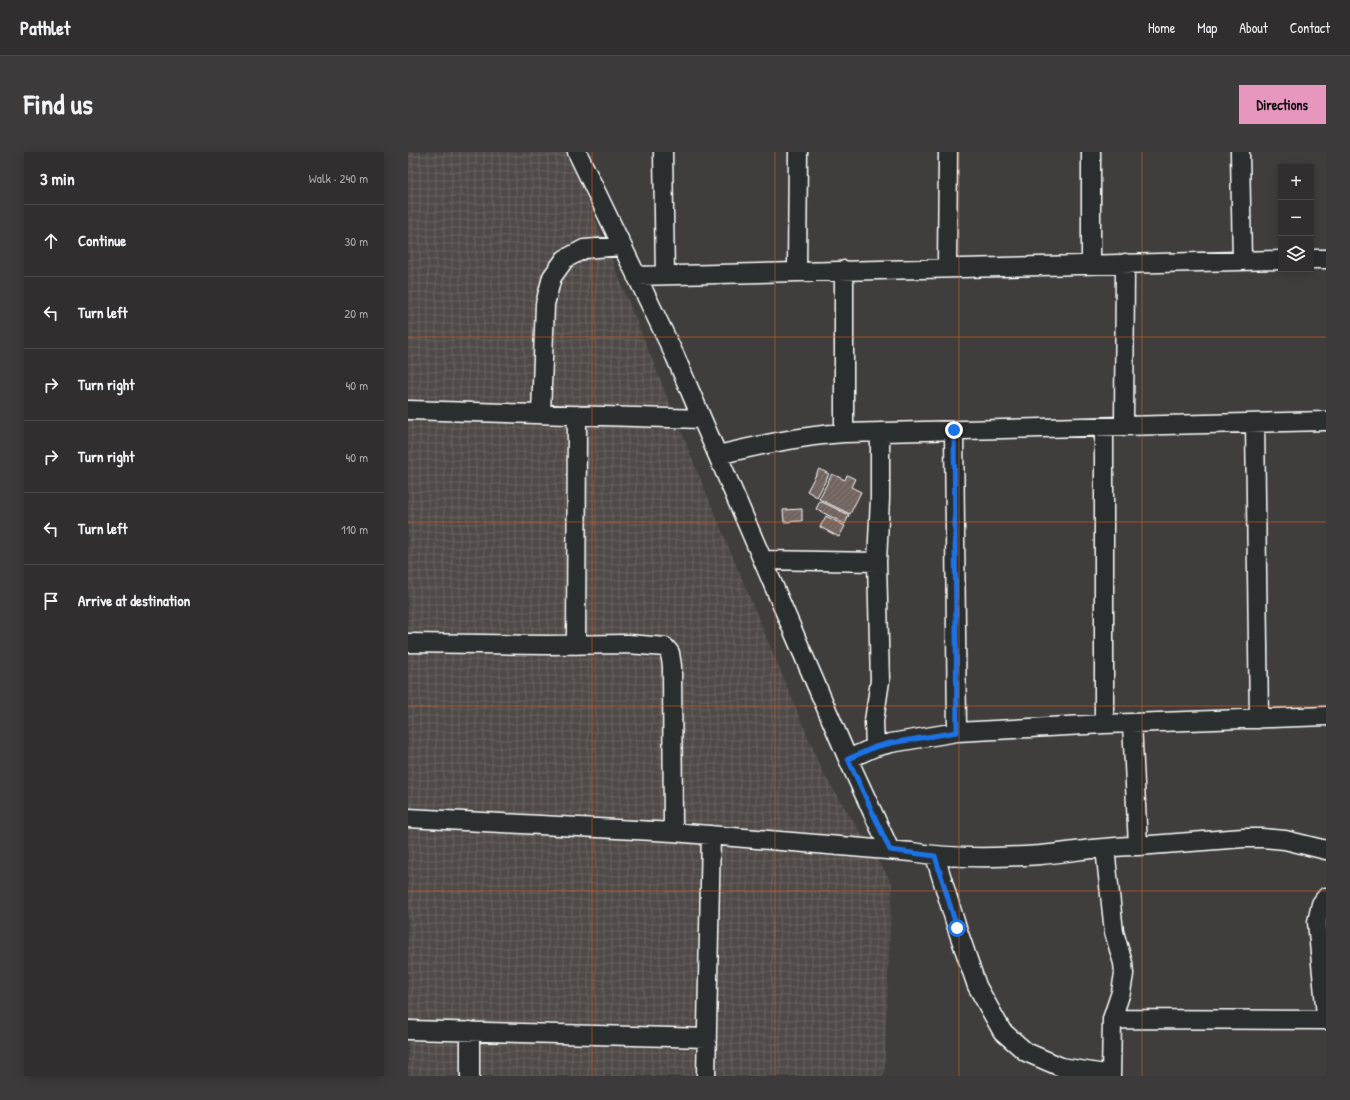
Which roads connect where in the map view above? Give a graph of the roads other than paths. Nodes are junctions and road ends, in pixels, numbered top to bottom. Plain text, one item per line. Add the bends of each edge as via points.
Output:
1 (577, 152) edge
2 (663, 152) edge
3 (798, 152) edge
4 (948, 152) edge
5 (1091, 152) edge
6 (1240, 152) edge
7 (622, 246) junction
8 (1326, 259) edge
9 (1278, 260) edge
10 (1314, 260) edge
11 (1242, 261) junction
12 (1091, 264) junction
13 (1125, 264) junction
14 (946, 268) junction
15 (844, 270) junction
16 (797, 271) junction
17 (665, 274) junction
18 (636, 276) junction
19 (408, 410) edge
20 (540, 414) junction
21 (577, 415) junction
22 (702, 419) junction
23 (1326, 421) edge
24 (1255, 423) junction
25 (1124, 426) junction
26 (1104, 427) junction
27 (954, 430) junction
28 (880, 432) junction
29 (844, 433) junction
30 (718, 455) junction
31 (763, 560) junction
32 (877, 562) junction
33 (408, 643) edge
34 (576, 645) junction
35 (1326, 716) edge
36 (1259, 719) junction
37 (1132, 723) junction
38 (1104, 724) junction
39 (957, 732) junction
40 (875, 747) junction
41 (848, 759) junction
42 (408, 818) edge
43 (673, 832) junction
44 (711, 835) junction
45 (1138, 846) junction
46 (1105, 848) junction
47 (890, 850) junction
48 (1326, 850) edge
49 (935, 856) junction
50 (1326, 897) edge
51 (1326, 1014) edge
52 (1112, 1019) junction
53 (1326, 1020) edge
54 (408, 1030) edge
55 (470, 1031) junction
56 (707, 1038) junction
57 (470, 1076) edge
58 (706, 1076) edge
59 (1111, 1076) edge

1 - 7 street
2 - 17 street
3 - 16 street
4 - 14 street
5 - 12 street
6 - 11 street
7 - 18 street
7 - 20 street via 584,249 565,259 552,277 545,304
8 - 10 street
9 - 11 street
11 - 13 street
12 - 13 street
12 - 14 street
13 - 25 street
14 - 15 street
15 - 16 street
15 - 29 street
16 - 17 street
17 - 18 street
18 - 22 street
19 - 20 street
20 - 21 street
21 - 22 street
21 - 34 street
22 - 30 street
23 - 24 street
24 - 25 street
24 - 36 street
25 - 26 street
26 - 27 street
26 - 38 street
27 - 28 street
27 - 39 street
28 - 29 street
28 - 32 street
29 - 30 street via 794,438
30 - 31 street
31 - 32 street
31 - 41 street
32 - 40 street via 880,681 874,721
33 - 34 street
34 - 43 street via 653,645 665,647 670,654
35 - 36 street
36 - 37 street
37 - 38 street
37 - 45 street
38 - 39 street
39 - 40 street
40 - 41 street
41 - 47 street
42 - 43 street
43 - 44 street
44 - 47 street
44 - 56 street
45 - 46 street
45 - 48 street via 1262,838 1285,840
46 - 49 street via 1038,855
46 - 52 street via 1114,932 1124,974
47 - 49 street
49 - 59 street via 977,986 1002,1031 1026,1052 1061,1067
50 - 51 street via 1321,904 1317,922
52 - 53 street
52 - 59 street
54 - 55 street
55 - 56 street
55 - 57 street
56 - 58 street

